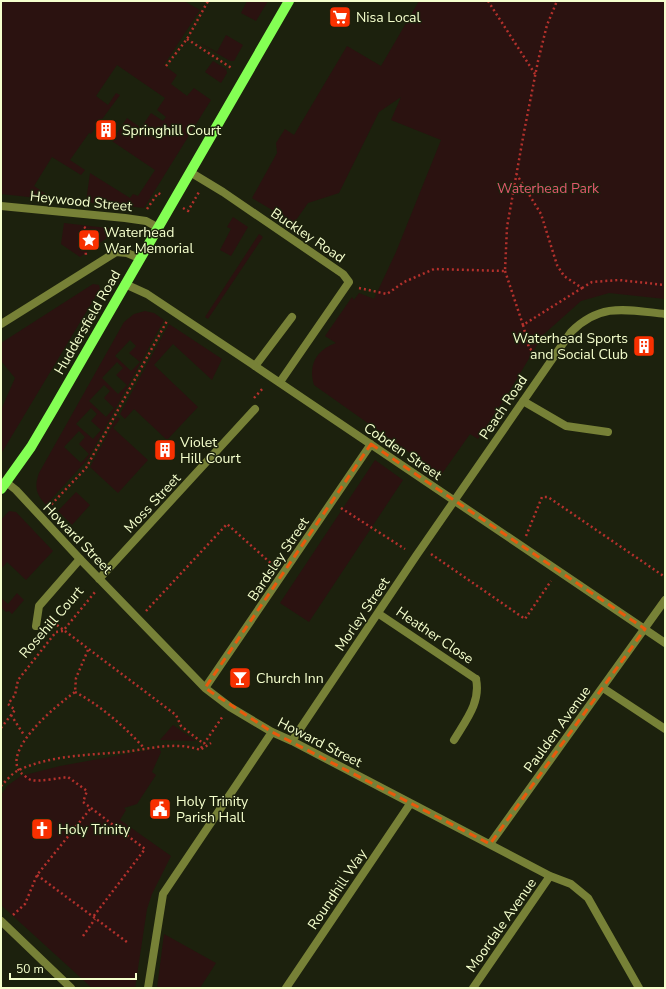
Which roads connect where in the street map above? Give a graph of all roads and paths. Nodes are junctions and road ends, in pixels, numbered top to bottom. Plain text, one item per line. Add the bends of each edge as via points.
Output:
1 (208, 1) edge
2 (290, 1) edge
3 (488, 1) edge
4 (557, 1) edge
5 (187, 39) junction
6 (166, 66) dead end
7 (233, 69) dead end
8 (535, 74) junction
9 (190, 172) junction
10 (516, 175) junction
11 (219, 190) junction
12 (1, 206) edge
13 (188, 211) dead end
14 (80, 224) dead end
15 (158, 227) junction
16 (86, 256) dead end
17 (139, 258) junction
18 (505, 271) junction
19 (349, 282) junction
20 (125, 284) junction
21 (665, 285) edge
22 (582, 288) junction
23 (665, 314) edge
24 (292, 317) dead end
25 (168, 319) dead end
26 (1, 324) edge
27 (523, 325) junction
28 (548, 364) junction
29 (256, 366) junction
30 (280, 382) junction
31 (266, 385) dead end
32 (253, 399) dead end
33 (523, 401) junction
34 (255, 409) dead end
35 (608, 432) dead end
36 (371, 444) junction
37 (4, 485) edge
38 (332, 502) junction
39 (455, 502) junction
40 (47, 510) dead end
41 (522, 546) junction
42 (422, 548) junction
43 (416, 556) junction
44 (80, 560) junction
45 (278, 568) dead end
46 (558, 571) junction
47 (665, 577) edge
48 (99, 579) junction
49 (95, 592) dead end
50 (665, 600) edge
51 (146, 611) dead end
52 (379, 614) junction
53 (52, 623) dead end
54 (36, 626) dead end
55 (645, 630) junction
56 (63, 631) junction
57 (665, 643) edge
58 (88, 650) junction
59 (205, 688) junction
60 (603, 688) junction
61 (75, 692) junction
62 (11, 715) junction
63 (223, 715) dead end
64 (1, 728) edge
65 (665, 730) edge
66 (272, 732) junction
67 (24, 735) junction
68 (454, 740) dead end
69 (292, 741) junction
70 (211, 743) dead end
71 (204, 744) junction
72 (145, 749) junction
73 (200, 750) junction
74 (14, 751) dead end
75 (12, 762) dead end
76 (17, 770) junction
77 (1, 786) edge
78 (410, 804) junction
79 (91, 808) junction
80 (490, 844) junction
81 (37, 875) junction
82 (550, 876) junction
83 (12, 916) dead end
84 (94, 918) junction
85 (1, 921) edge
86 (83, 936) dead end
87 (127, 942) dead end
88 (71, 988) edge
89 (148, 988) edge
90 (286, 988) edge
91 (473, 988) edge
92 (639, 988) edge

1 - 5 path
2 - 9 main road, Huddersfield Road
3 - 8 path
4 - 8 path via 547,25
5 - 6 path
5 - 7 path
8 - 10 path
9 - 11 street, Buckley Road
9 - 15 main road, Huddersfield Road
10 - 18 path via 506,227
10 - 22 path via 541,214 557,265 564,276
11 - 13 path via 212,198 199,192
11 - 19 street, Buckley Road via 343,274
12 - 15 street, Heywood Street via 125,218 146,221
14 - 16 path via 90,231 85,243
15 - 17 main road, Huddersfield Road
17 - 20 main road, Huddersfield Road
17 - 26 street via 116,252
18 - 19 path via 434,269 404,282 387,294 360,289
18 - 27 path
19 - 30 street, Buckley Road
20 - 29 street, Cobden Street via 147,294
20 - 37 main road, Huddersfield Road via 46,421
21 - 22 path via 619,280 592,282
22 - 27 path
23 - 28 street, Peach Road via 616,309 600,312 577,326
24 - 29 street
25 - 40 path via 86,468
27 - 28 path via 529,348
28 - 33 street, Peach Road
29 - 30 street, Cobden Street
30 - 36 street, Cobden Street
31 - 32 path
33 - 35 street via 566,426
33 - 39 street, Peach Road
34 - 48 street, Moss Street
36 - 38 street, Bardsley Street
36 - 39 street, Cobden Street
37 - 44 street, Howard Street via 16,490
38 - 43 path
38 - 59 street, Bardsley Street
39 - 41 street, Cobden Street
39 - 42 street, Morley Street
41 - 46 street, Cobden Street
41 - 47 path via 542,497 548,497
42 - 43 street, Morley Street
42 - 46 path via 525,619
43 - 52 street, Morley Street
44 - 48 street, Howard Street
44 - 54 street, Rosehill Court via 39,606
45 - 51 path via 227,524
46 - 55 street, Cobden Street
48 - 59 street, Howard Street
49 - 56 path, Rosehill Court
50 - 55 street, Paulden Avenue
52 - 68 street, Heather Close via 476,679 478,690 475,704
52 - 69 street, Morley Street
53 - 56 path
55 - 57 street, Cobden Street
55 - 60 street, Paulden Avenue
56 - 58 path
56 - 62 path, Rosehill Court via 56,632 18,680 15,694 8,704 15,710
58 - 61 path via 76,678
58 - 71 path via 176,715 181,726
59 - 66 street, Howard Street
60 - 65 street
60 - 80 street, Paulden Avenue
61 - 67 path via 38,720
61 - 72 path via 107,714
62 - 64 path
62 - 67 path
63 - 71 path
66 - 69 street, Howard Street
66 - 89 street via 163,894
67 - 74 path
69 - 78 street, Howard Street
70 - 73 path
71 - 73 path
72 - 73 path via 165,747
72 - 76 path via 75,757 39,763
75 - 76 path
76 - 77 path
76 - 79 path via 32,780 68,777 87,791 83,802
78 - 80 street, Howard Street
78 - 90 street, Roundhill Way
79 - 81 path
79 - 84 path via 145,849
80 - 82 street, Howard Street
81 - 83 path via 26,904
81 - 84 path
82 - 91 street, Moordale Avenue
82 - 92 street, Howard Street via 571,884 588,898
84 - 86 path
84 - 87 path
85 - 88 street

